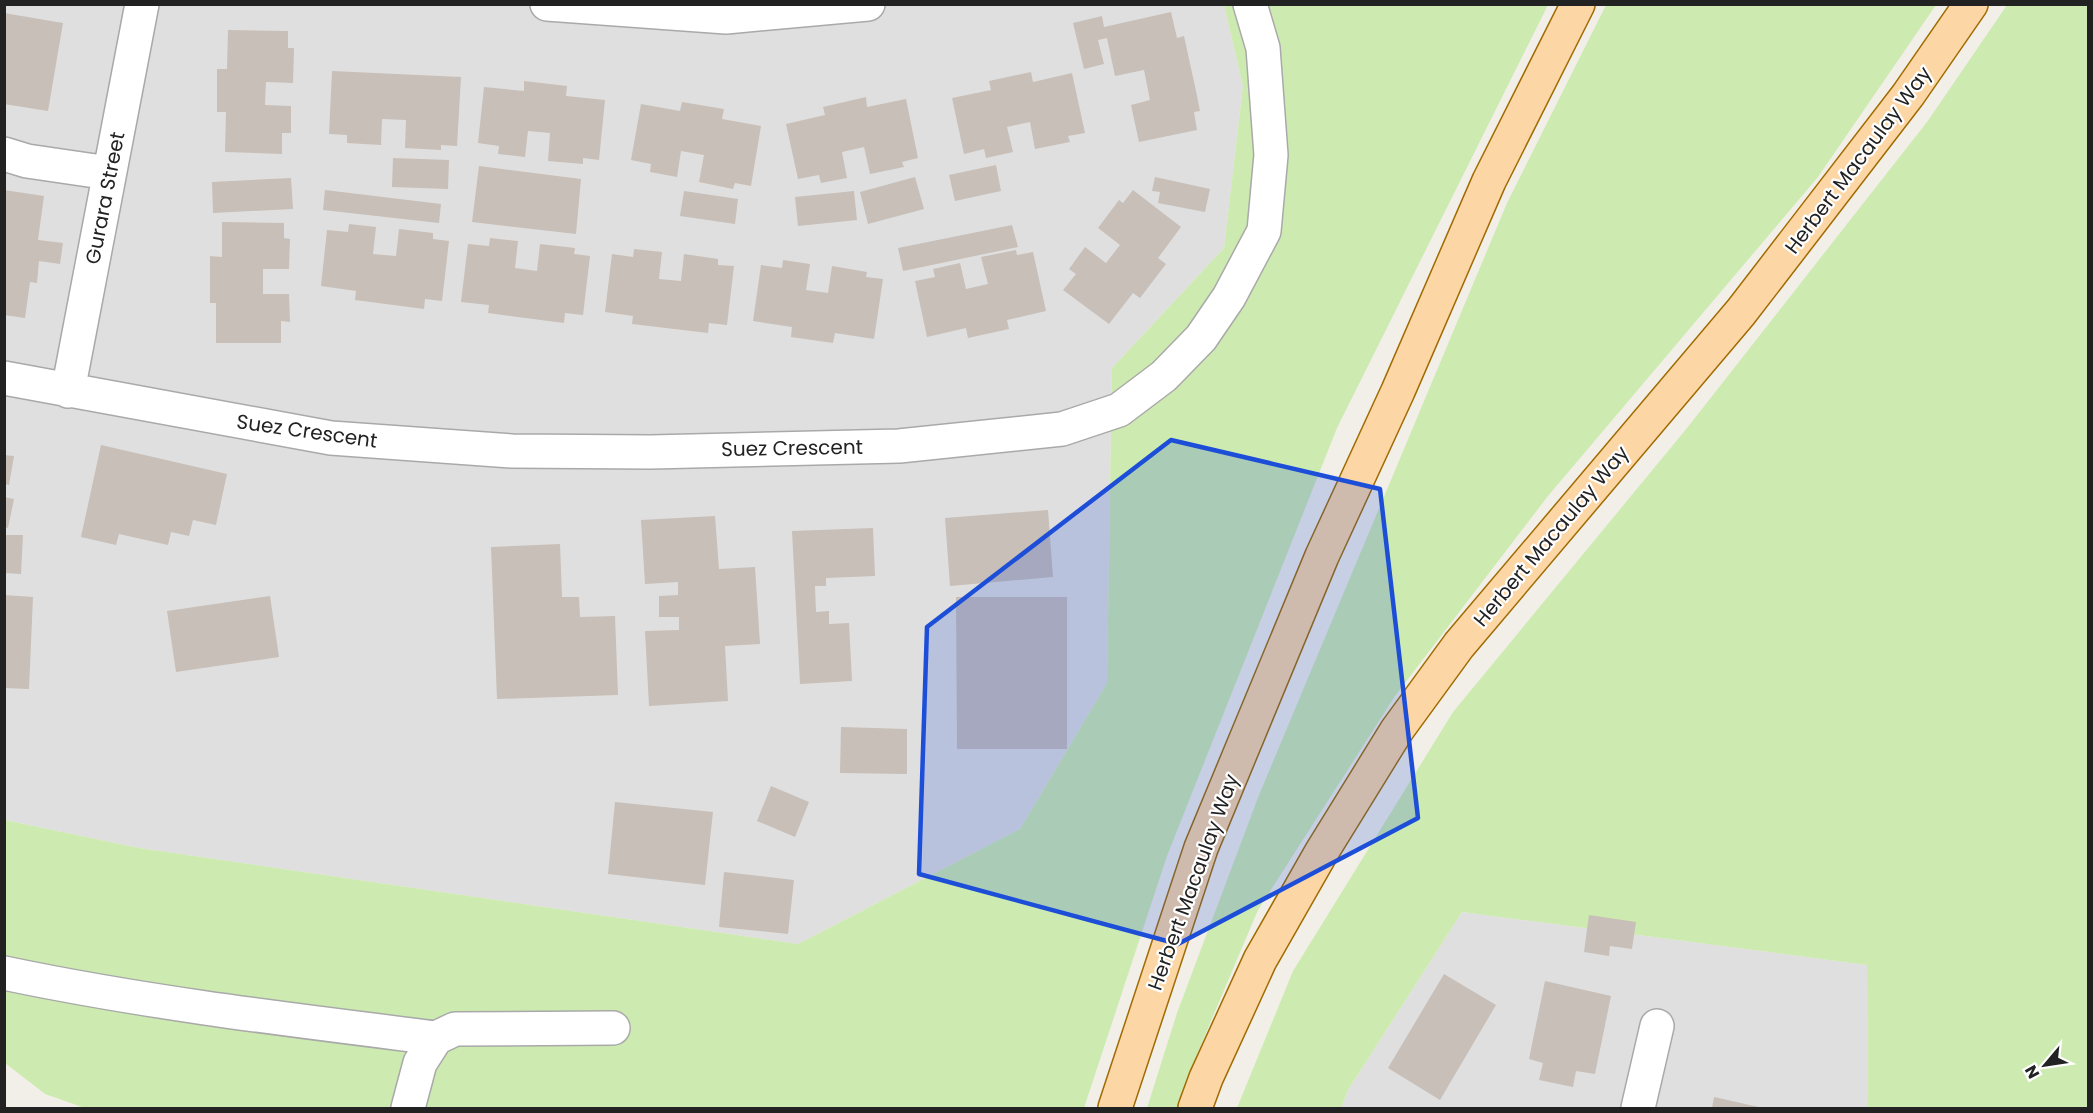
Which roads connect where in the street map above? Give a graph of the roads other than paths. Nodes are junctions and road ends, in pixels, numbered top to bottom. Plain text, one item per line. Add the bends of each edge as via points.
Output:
1 (142, 4) edge
2 (548, 4) edge
3 (868, 4) edge
4 (1250, 4) edge
5 (1971, 4) edge
6 (726, 11) edge
7 (1574, 14) edge
8 (4, 154) edge
9 (110, 172) junction
10 (4, 378) edge
11 (68, 391) junction
12 (4, 973) edge
13 (1657, 1026) dead end
14 (613, 1028) dead end
15 (436, 1038) junction
16 (408, 1108) edge
17 (1115, 1108) edge
18 (1195, 1108) edge
19 (1638, 1108) edge

1 - 9 street, Gurara Street
2 - 6 street
3 - 6 street
4 - 11 street, Suez Crescent via 1263,48 1271,155 1264,231 1229,297 1201,338 1164,376 1119,410 1062,429 899,446 512,451 331,438
5 - 18 main road, Herbert Macaulay Way via 1908,95 1741,312 1459,645 1397,730 1260,960
7 - 17 main road, Herbert Macaulay Way via 1489,182 1322,556 1201,848
8 - 9 street via 27,161
9 - 11 street, Gurara Street
10 - 11 street, Suez Crescent
12 - 15 street via 261,1017
13 - 19 street
14 - 15 street via 455,1029
15 - 16 street via 420,1063

